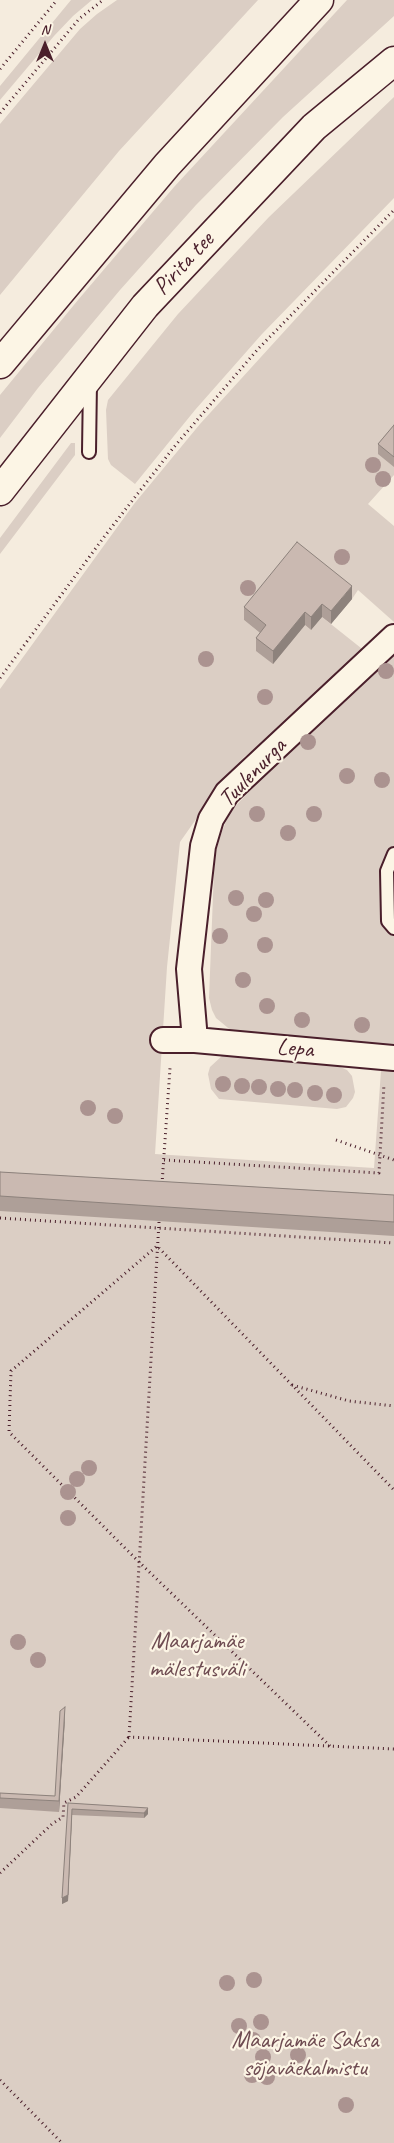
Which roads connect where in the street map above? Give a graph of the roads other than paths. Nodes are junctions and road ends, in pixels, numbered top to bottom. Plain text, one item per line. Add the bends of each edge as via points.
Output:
1 (319, 0) edge
2 (394, 61) edge
3 (0, 364) edge
4 (90, 376) junction
5 (89, 452) dead end
6 (0, 491) edge
7 (394, 637) edge
8 (394, 854) edge
9 (394, 928) edge
10 (167, 1040) road end
11 (195, 1040) junction
12 (390, 1057) edge

1 - 3 main road via 167,165
2 - 4 main road, Pirita tee via 314,127 144,306
4 - 5 lane
4 - 6 main road, Pirita tee
7 - 11 street, Tuulenurga via 227,793 211,819 204,846 189,969
8 - 9 lane via 387,871 388,921
10 - 11 street, Lepa
11 - 12 street, Lepa

